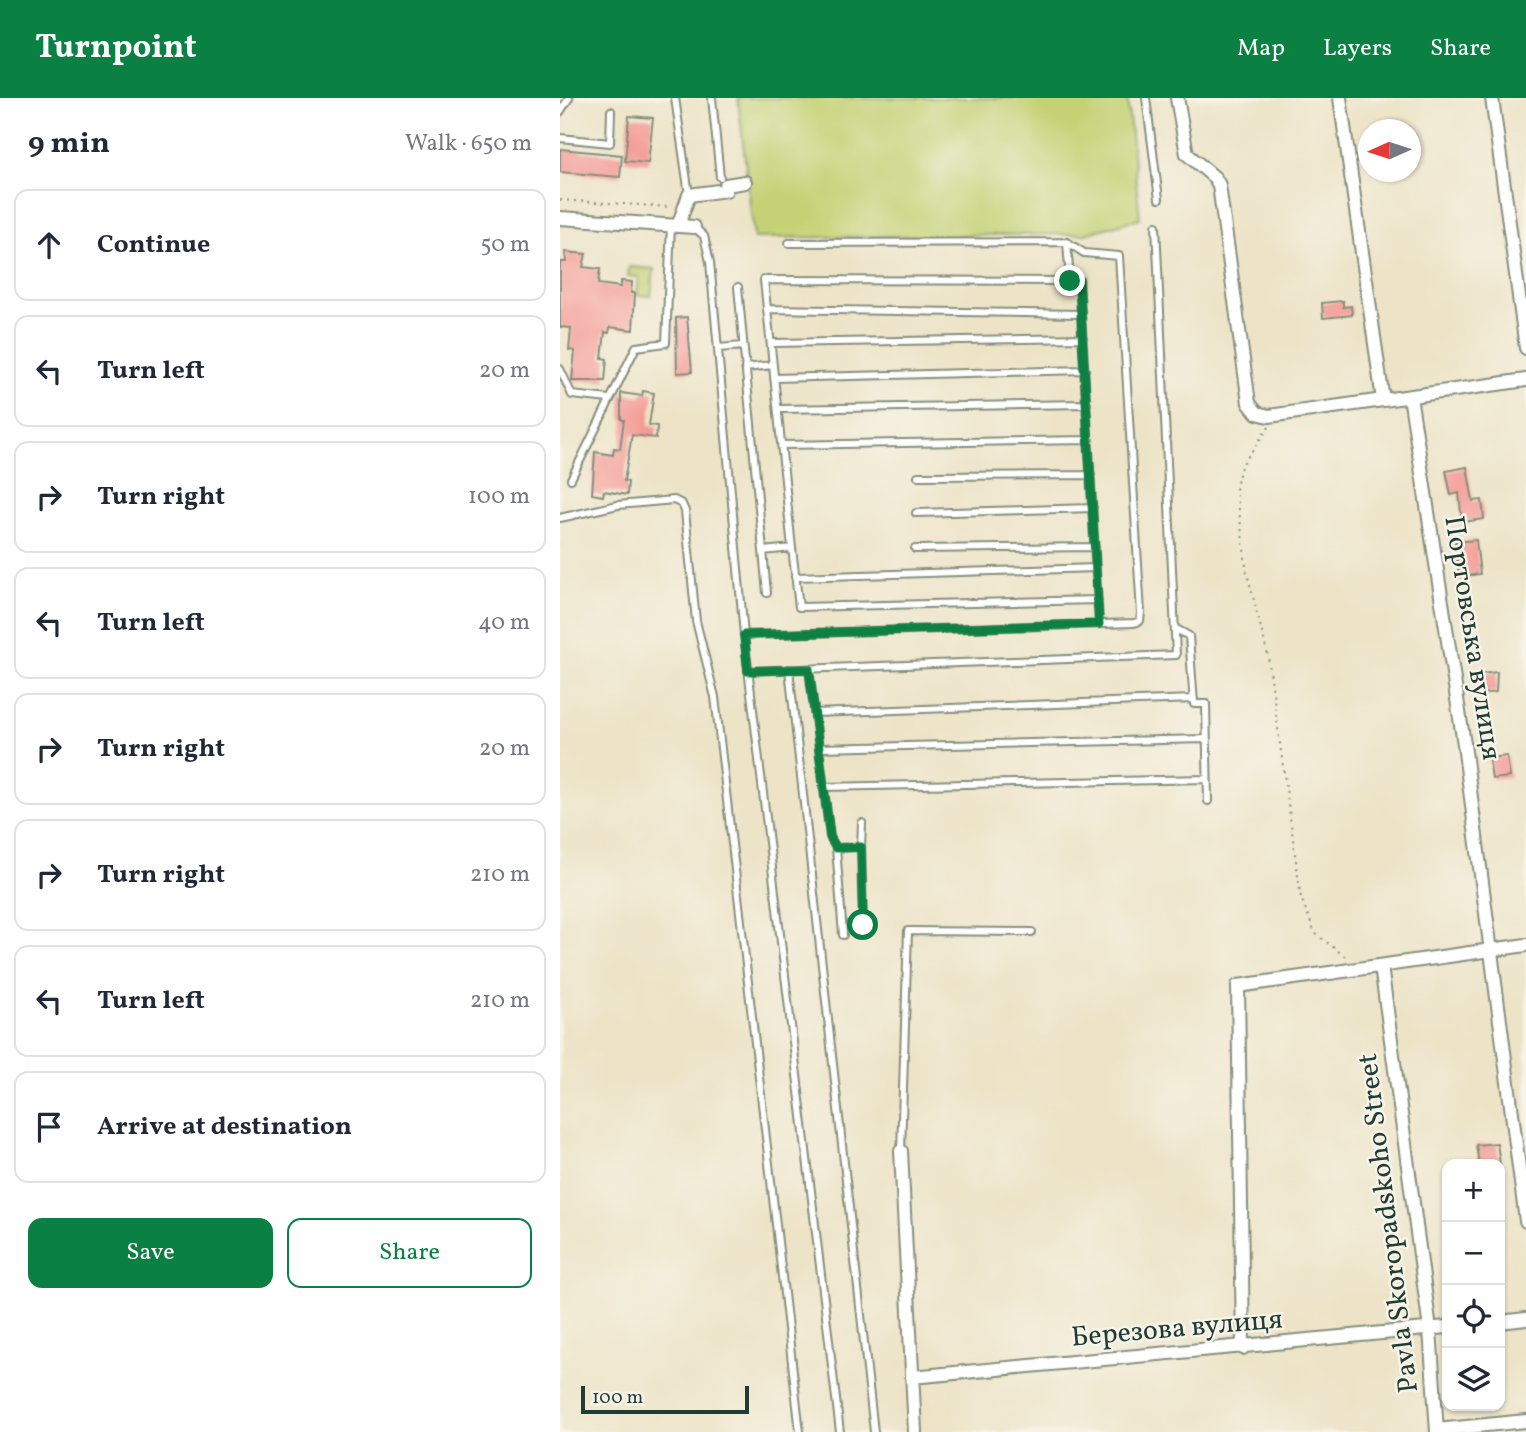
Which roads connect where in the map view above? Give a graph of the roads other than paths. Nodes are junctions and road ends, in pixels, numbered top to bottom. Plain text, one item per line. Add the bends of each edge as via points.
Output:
1 (569, 98) edge
2 (675, 98) edge
3 (712, 98) edge
4 (1146, 98) edge
5 (1177, 98) edge
6 (1340, 98) edge
7 (1492, 98) edge
8 (611, 111) dead end
9 (560, 112) edge
10 (560, 138) edge
11 (720, 177) dead end
12 (745, 182) dead end
13 (689, 195) junction
14 (1158, 199) dead end
15 (560, 218) edge
16 (675, 226) junction
17 (1156, 226) dead end
18 (694, 227) joint
19 (1068, 242) junction
20 (789, 243) dead end
21 (1070, 281) junction
22 (738, 287) dead end
23 (767, 309) junction
24 (1081, 314) junction
25 (1083, 338) junction
26 (771, 343) junction
27 (743, 346) junction
28 (718, 348) junction
29 (1526, 348) edge
30 (773, 365) junction
31 (745, 368) junction
32 (560, 369) edge
33 (1085, 370) junction
34 (774, 378) junction
35 (1526, 380) edge
36 (1410, 396) junction
37 (609, 399) junction
38 (1383, 400) junction
39 (1087, 404) junction
40 (778, 409) junction
41 (1089, 440) junction
42 (782, 445) junction
43 (1091, 475) junction
44 (918, 476) dead end
45 (571, 479) dead end
46 (1093, 508) junction
47 (916, 513) dead end
48 (560, 518) edge
49 (1095, 547) junction
50 (792, 548) junction
51 (915, 549) dead end
52 (763, 551) junction
53 (1096, 568) junction
54 (795, 577) junction
55 (767, 593) dead end
56 (1098, 600) junction
57 (1099, 624) junction
58 (1176, 629) junction
59 (744, 635) junction
60 (789, 669) junction
61 (809, 669) junction
62 (748, 671) junction
63 (1194, 699) junction
64 (814, 713) junction
65 (1207, 739) junction
66 (819, 748) junction
67 (1207, 779) junction
68 (824, 787) junction
69 (1208, 802) dead end
70 (862, 823) dead end
71 (861, 847) junction
72 (836, 848) junction
73 (863, 925) dead end
74 (1032, 932) dead end
75 (843, 935) dead end
76 (1526, 945) edge
77 (1491, 950) junction
78 (1381, 966) junction
79 (901, 1151) joint
80 (1526, 1221) edge
81 (1526, 1319) edge
82 (1505, 1321) edge
83 (1442, 1328) edge
84 (1430, 1329) junction
85 (1244, 1348) junction
86 (912, 1377) junction
87 (1526, 1421) edge
88 (1437, 1431) edge
89 (800, 1432) edge
90 (840, 1432) edge
91 (874, 1432) edge
92 (915, 1432) edge

1 - 9 lane
2 - 13 lane
3 - 11 lane
4 - 14 lane
5 - 38 street via 1186,154 1219,185 1249,403 1263,414
6 - 38 street
7 - 29 street
8 - 10 lane via 610,143
12 - 13 street
13 - 16 street
15 - 16 street
16 - 18 street
16 - 37 lane via 666,343 636,347
17 - 58 lane
18 - 28 lane via 704,236 710,262
19 - 20 lane
19 - 21 lane
19 - 57 lane via 1084,253 1119,256 1120,261 1141,613 1140,621
21 - 23 lane via 764,280
21 - 24 lane via 1079,280
22 - 27 lane
23 - 24 lane
23 - 26 lane
24 - 25 lane
25 - 26 lane
25 - 33 lane
26 - 30 lane
27 - 28 lane
27 - 31 lane
28 - 59 lane
30 - 31 lane
30 - 34 lane
31 - 52 lane
32 - 37 lane via 572,395
33 - 34 lane
33 - 39 lane
34 - 40 lane
35 - 36 street
36 - 38 street
36 - 77 street, Портовська вулиця
37 - 45 lane
39 - 40 lane
39 - 41 lane
40 - 42 lane
41 - 42 lane
41 - 43 lane
42 - 50 lane
43 - 44 lane
43 - 46 lane
46 - 47 lane
46 - 49 lane
48 - 89 lane via 618,505 674,500 685,511 696,621 715,697
49 - 51 lane
49 - 53 lane
50 - 52 lane
50 - 54 lane
52 - 55 lane
53 - 54 lane
53 - 56 lane
54 - 56 lane via 799,607
56 - 57 lane
57 - 59 lane
58 - 61 lane via 1177,650 1172,657
58 - 63 lane via 1189,636
59 - 62 lane
60 - 61 lane
60 - 62 lane
60 - 91 lane
61 - 64 lane
62 - 90 lane
63 - 64 lane
63 - 65 lane via 1194,704 1206,704
64 - 66 lane
65 - 66 lane
65 - 67 lane
66 - 68 lane
67 - 68 lane
67 - 69 lane
68 - 72 lane via 830,837
70 - 71 lane
71 - 72 lane
71 - 73 lane
72 - 75 lane
74 - 79 lane via 908,931
76 - 77 street
77 - 78 street
77 - 80 street, Портовська вулиця
78 - 84 street, Pavla Skoropadskoho Street
78 - 85 street via 1238,986
79 - 86 street
81 - 82 street
83 - 84 street, Березова вулиця
84 - 85 street, Березова вулиця
84 - 88 street, Pavla Skoropadskoho Street
85 - 86 street, Березова вулиця
86 - 92 street
87 - 88 street

